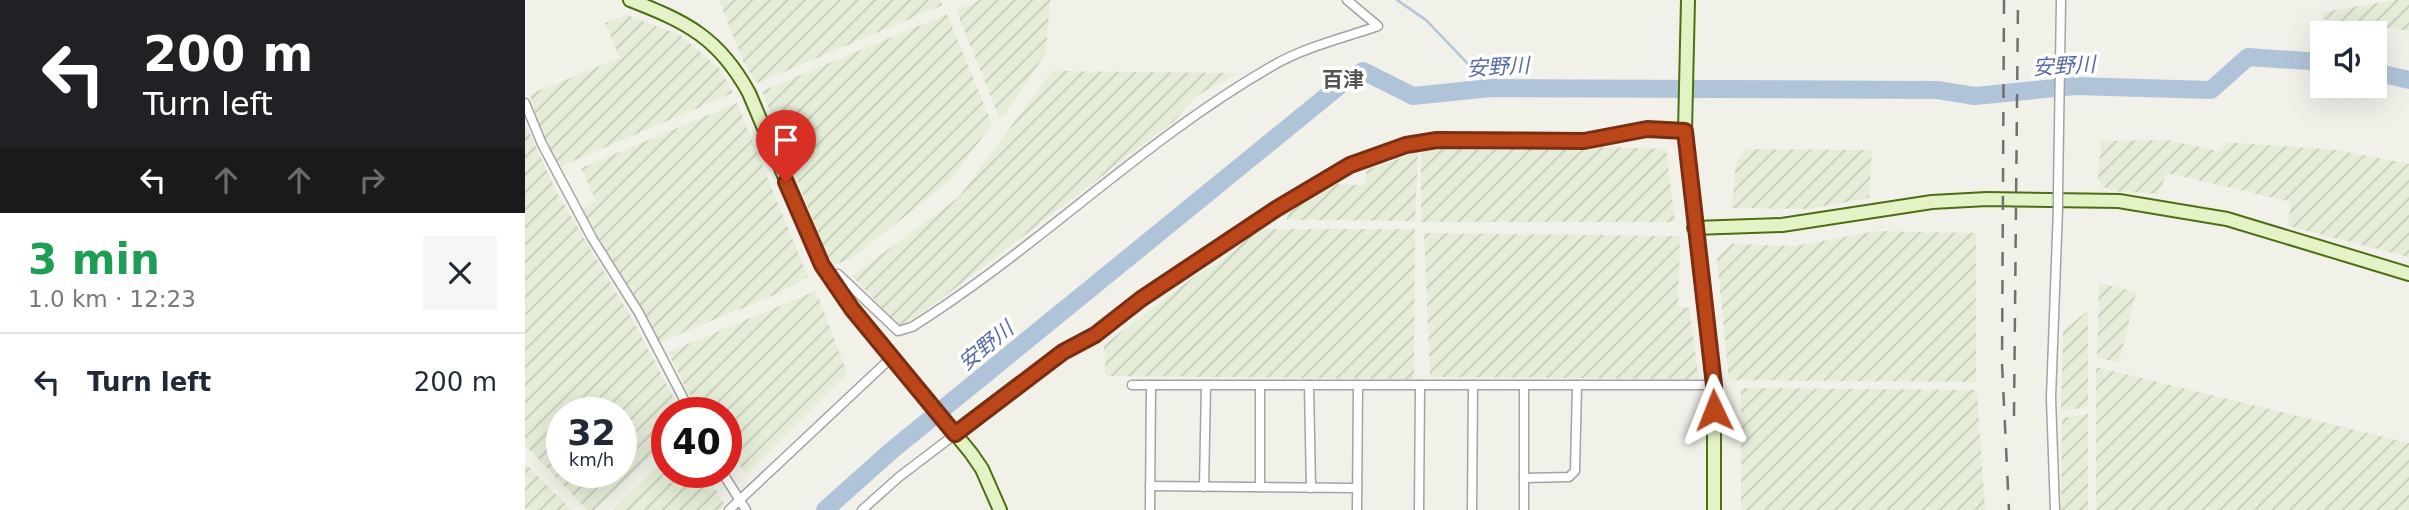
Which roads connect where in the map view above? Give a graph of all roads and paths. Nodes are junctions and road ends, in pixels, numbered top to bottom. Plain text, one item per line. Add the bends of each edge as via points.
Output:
1 (631, 0) edge
2 (1347, 0) edge
3 (1688, 0) edge
4 (2061, 0) edge
5 (525, 103) edge
6 (1686, 125) junction
7 (1694, 228) junction
8 (838, 274) dead end
9 (2409, 274) edge
10 (896, 362) junction
11 (1132, 385) dead end
12 (1151, 385) junction
13 (1206, 385) junction
14 (1260, 385) junction
15 (1309, 385) junction
16 (1358, 385) junction
17 (1419, 385) junction
18 (1473, 385) junction
19 (1524, 385) junction
20 (1577, 385) junction
21 (1714, 385) junction
22 (683, 397) edge
23 (951, 429) junction
24 (1524, 478) junction
25 (1150, 486) junction
26 (1204, 487) junction
27 (1260, 487) junction
28 (732, 488) edge
29 (1311, 488) junction
30 (1357, 488) junction
31 (743, 505) edge
32 (729, 510) edge
33 (862, 510) edge
34 (1000, 510) edge
35 (1150, 510) edge
36 (1357, 510) edge
37 (1419, 510) edge
38 (1472, 510) edge
39 (1524, 510) edge
40 (1714, 510) edge
41 (2055, 510) edge

1 - 10 street via 695,28 735,67 822,265
2 - 8 street via 1378,26 1276,64 1206,109 912,327 898,331
3 - 6 street
4 - 41 street, bridge via 2051,398
5 - 22 street via 592,238
6 - 7 street
6 - 23 street via 1584,141 1437,140 1406,145 1350,165 1286,202
7 - 9 street via 1782,225 1932,202 2119,201 2227,219
7 - 21 street
10 - 23 street
10 - 31 street
11 - 12 street
12 - 13 street
12 - 25 street
13 - 14 street
13 - 26 street
14 - 15 street
14 - 27 street
15 - 16 street
15 - 29 street
16 - 17 street
16 - 30 street
17 - 18 street
17 - 37 street
18 - 19 street
18 - 38 street
19 - 20 street
19 - 24 street
20 - 21 street
20 - 24 street via 1575,471 1569,477
21 - 40 street
23 - 33 street
23 - 34 street via 982,469
24 - 39 street
25 - 26 street
25 - 35 street
26 - 27 street
27 - 29 street
28 - 31 street
29 - 30 street
30 - 36 street
31 - 32 street

